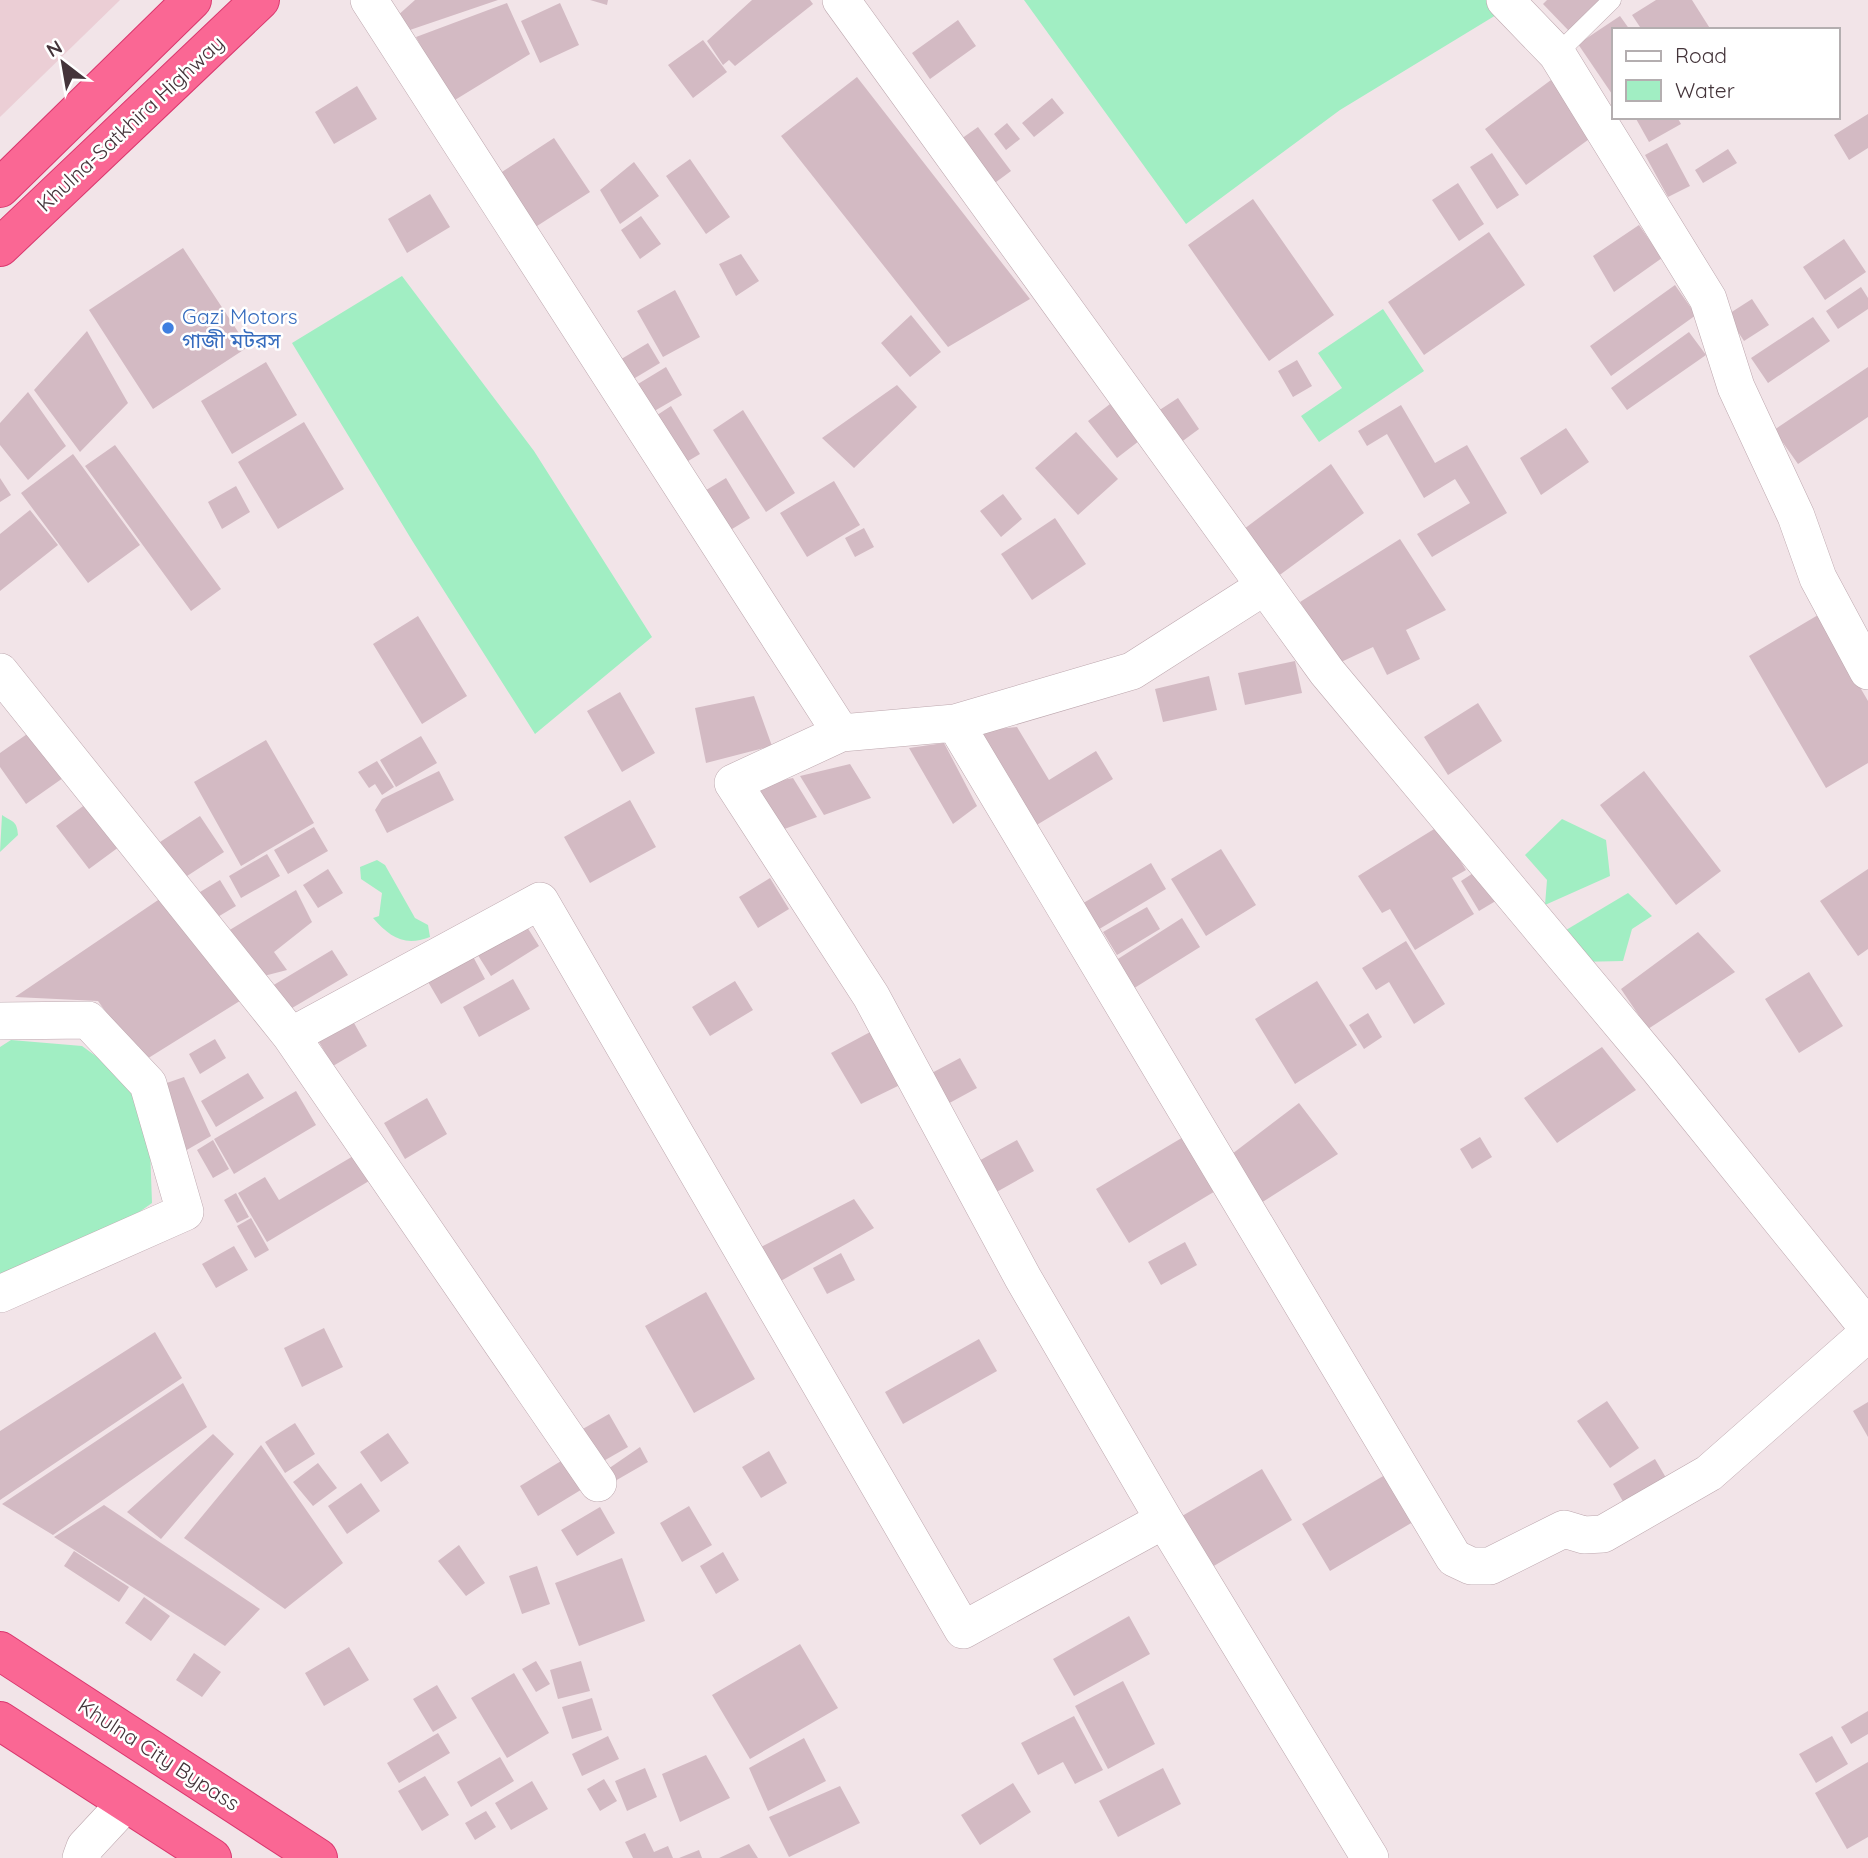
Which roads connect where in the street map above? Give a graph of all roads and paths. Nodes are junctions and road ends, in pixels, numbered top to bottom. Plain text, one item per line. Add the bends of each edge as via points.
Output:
1 (192, 0) edge
2 (260, 0) edge
3 (369, 0) edge
4 (841, 0) edge
5 (1505, 0) edge
6 (1612, 0) edge
7 (1557, 54) junction
8 (0, 188) edge
9 (0, 247) edge
10 (1265, 586) junction
11 (1868, 671) edge
12 (0, 672) edge
13 (956, 723) junction
14 (841, 733) junction
15 (0, 1021) edge
16 (291, 1036) junction
17 (0, 1294) edge
18 (1868, 1331) edge
19 (598, 1483) dead end
20 (1164, 1520) junction
21 (0, 1651) edge
22 (0, 1721) edge
23 (125, 1804) junction
24 (81, 1858) edge
25 (212, 1858) edge
26 (318, 1858) edge
27 (1370, 1858) edge

1 - 8 highway
2 - 9 highway, Khulna-Satkhira Highway
3 - 14 street
4 - 10 street
5 - 7 street
6 - 7 lane
7 - 11 street via 1708,299 1736,387 1796,516 1818,578
10 - 13 street via 1132,671
10 - 18 street via 1352,703 1658,1069
12 - 16 street
13 - 14 street
13 - 18 street via 1454,1558 1471,1566 1490,1566 1564,1529 1603,1534 1709,1473
14 - 20 street via 733,783 871,996 1023,1278
15 - 17 street via 88,1020 148,1084 185,1212
16 - 19 street
16 - 20 street via 540,901 963,1630
20 - 27 street
21 - 26 highway, Khulna City Bypass
22 - 23 highway
23 - 24 street via 85,1847
23 - 25 highway

